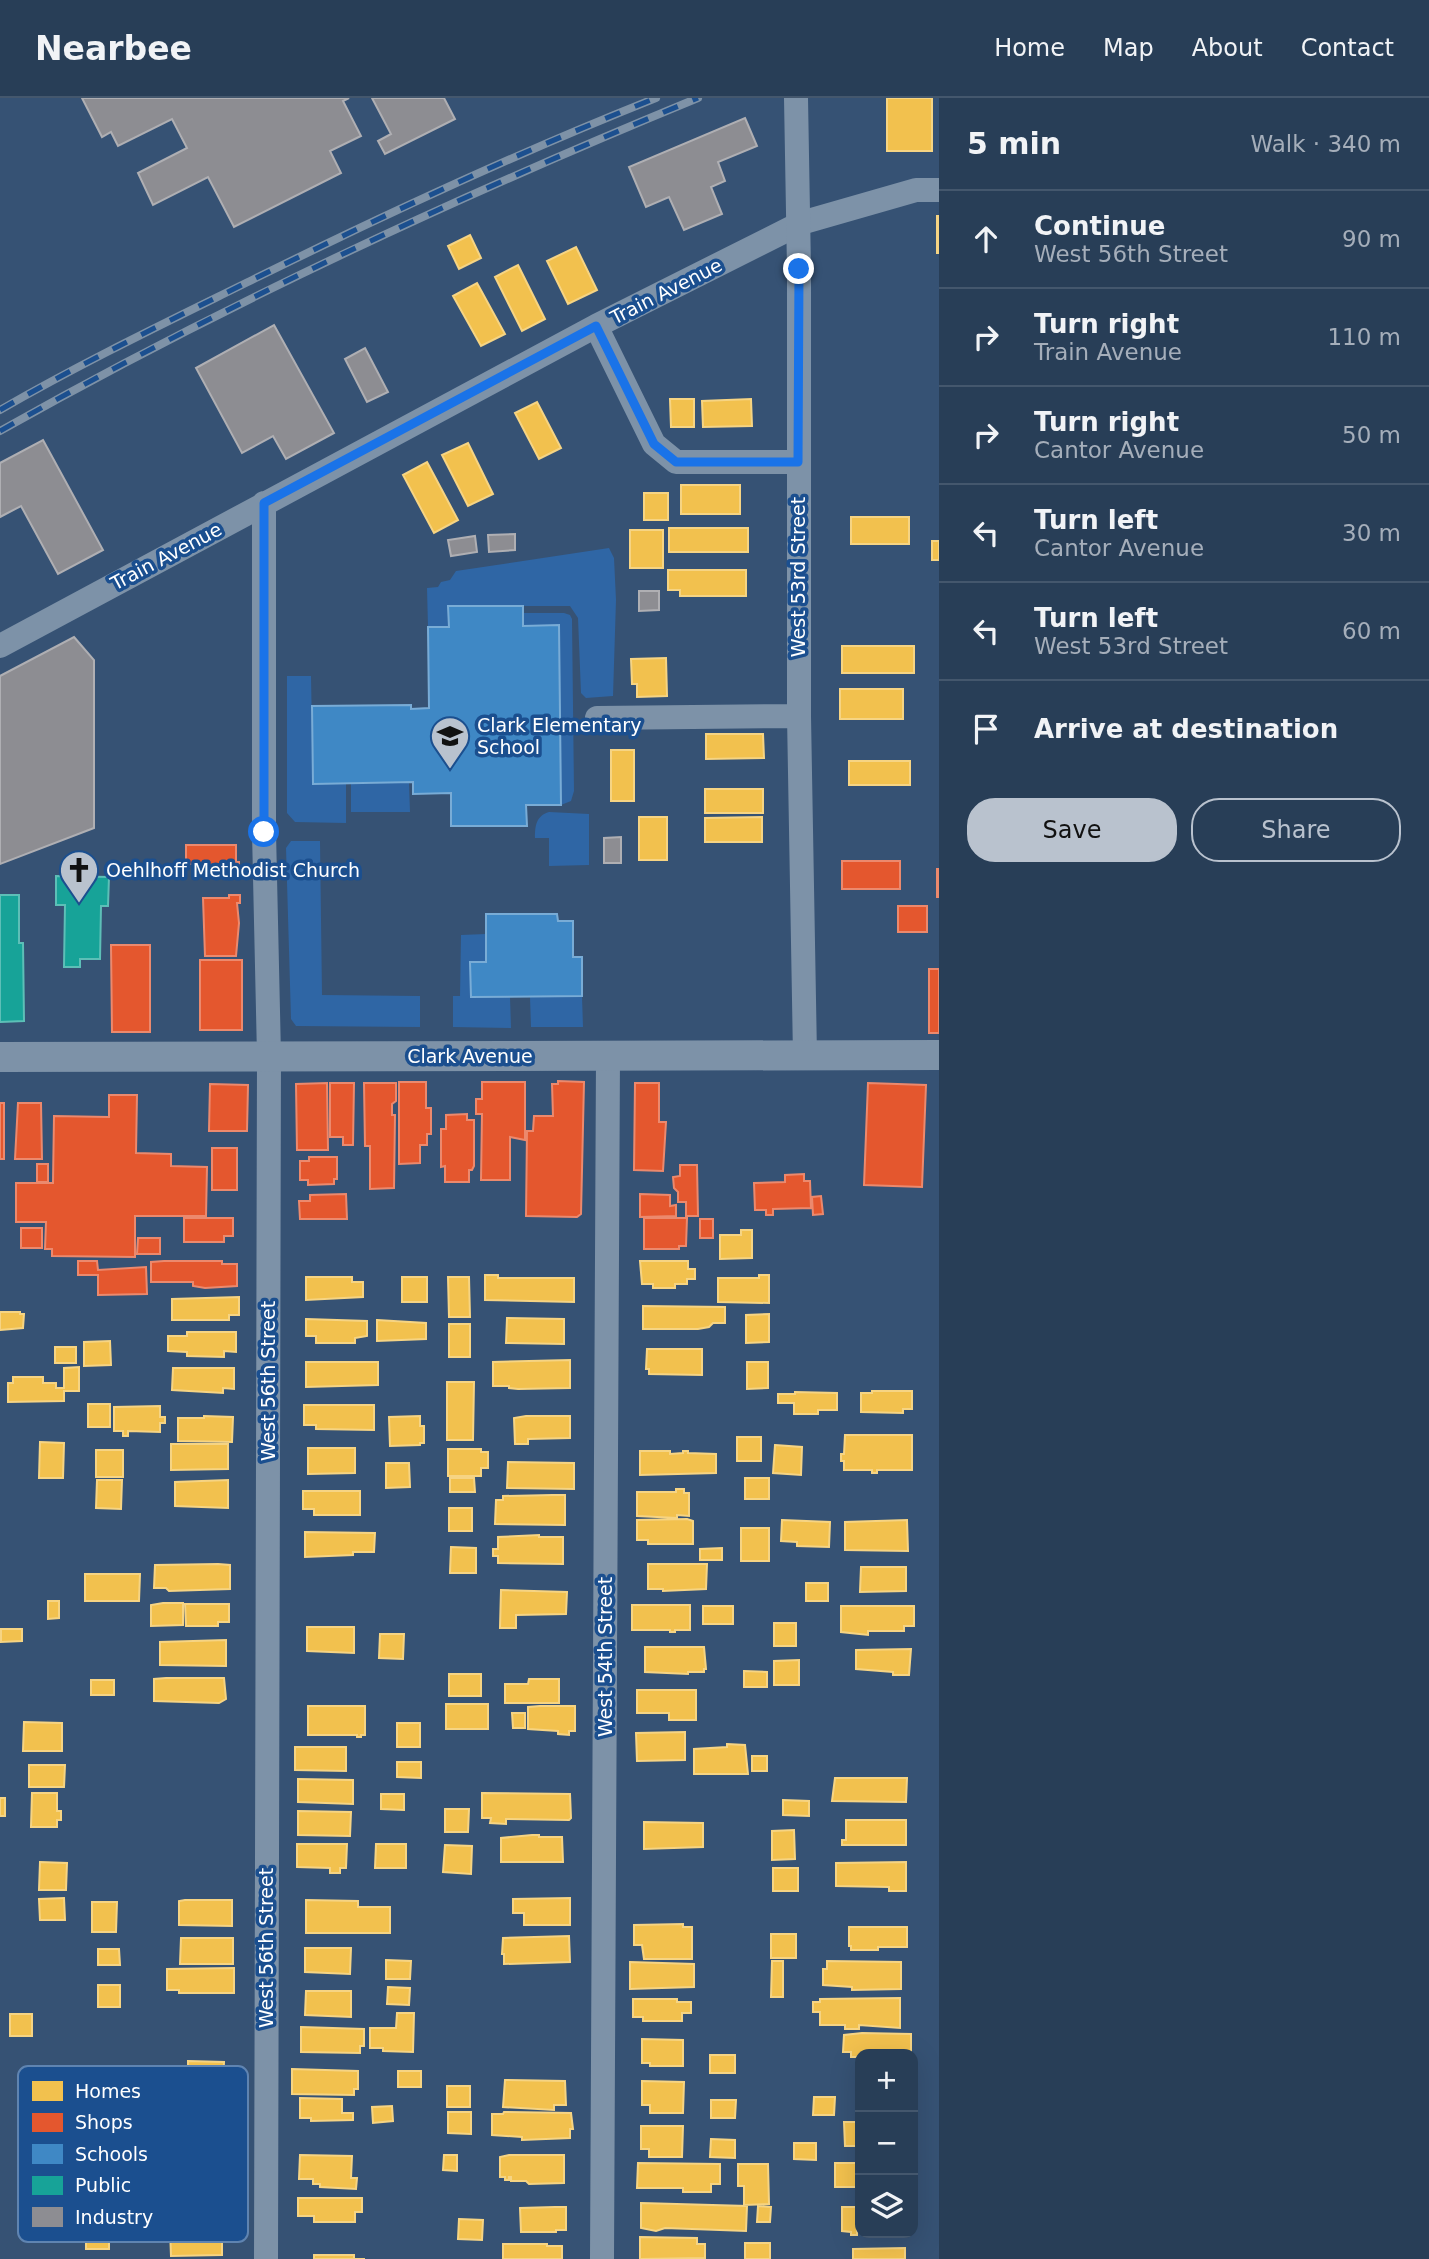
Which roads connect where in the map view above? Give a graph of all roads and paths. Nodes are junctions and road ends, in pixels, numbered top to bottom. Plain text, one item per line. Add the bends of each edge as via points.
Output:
1 (796, 98) edge
2 (939, 190) edge
3 (596, 326) junction
4 (798, 462) junction
5 (264, 503) junction
6 (0, 646) edge
7 (799, 716) junction
8 (597, 718) dead end
9 (939, 1055) edge
10 (269, 1056) junction
11 (608, 1056) junction
12 (805, 1056) junction
13 (0, 1057) edge
14 (266, 2259) edge
15 (602, 2259) edge

1 - 4 street, West 53rd Street, bridge
2 - 3 street, Train Avenue via 916,190 801,223
3 - 4 street via 654,444 676,462
3 - 5 street, Train Avenue
4 - 7 street, West 53rd Street
5 - 6 street, Train Avenue
5 - 10 street, West 56th Street
7 - 8 street
7 - 12 street, West 53rd Street
9 - 12 street, Clark Avenue
10 - 11 street, Clark Avenue
10 - 13 street, Clark Avenue
10 - 14 street, West 56th Street
11 - 12 street, Clark Avenue
11 - 15 street, West 54th Street

